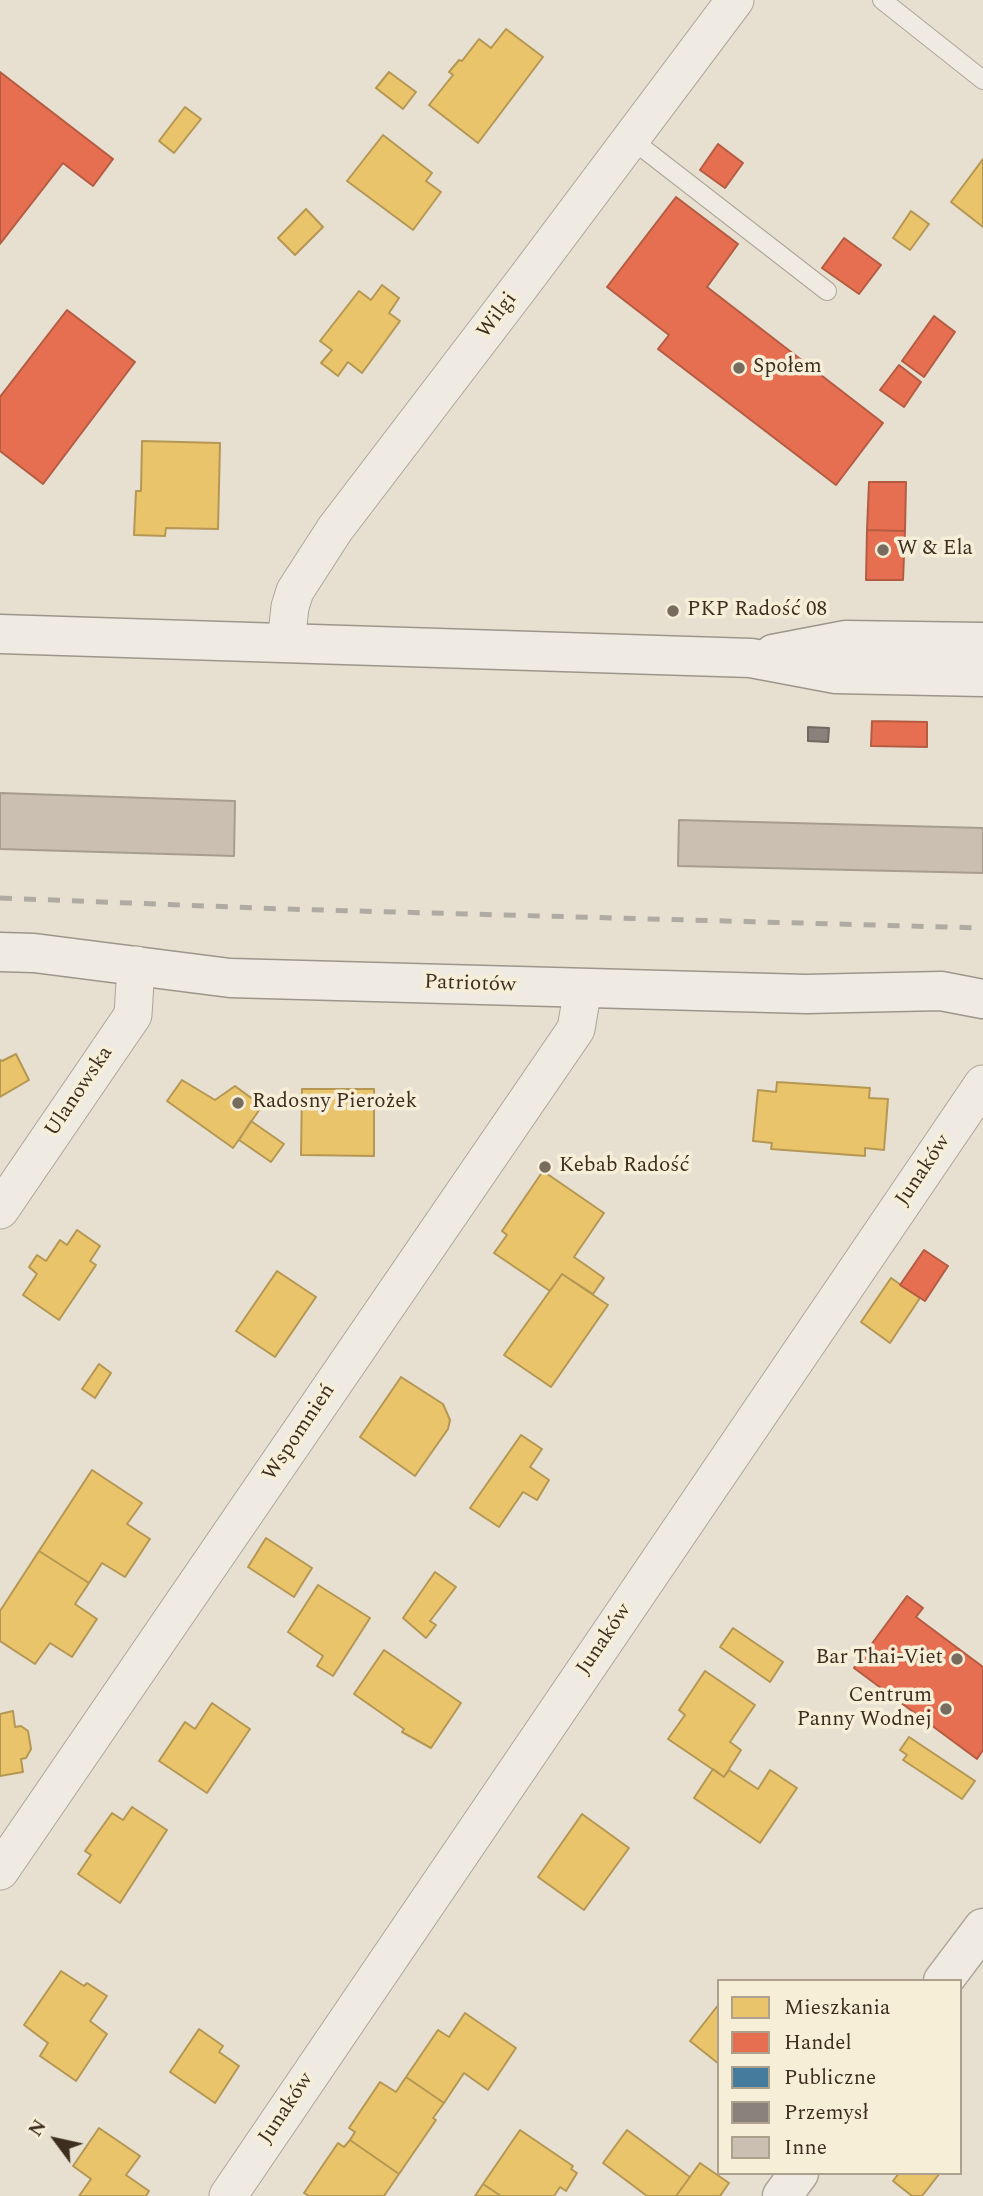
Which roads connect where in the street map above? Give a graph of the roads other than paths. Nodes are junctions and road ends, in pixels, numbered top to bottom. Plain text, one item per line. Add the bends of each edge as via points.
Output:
1 (735, 0) edge
2 (882, 0) edge
3 (983, 80) edge
4 (631, 139) junction
5 (827, 291) dead end
6 (0, 634) edge
7 (983, 642) edge
8 (286, 643) junction
9 (751, 658) junction
10 (983, 677) edge
11 (0, 953) edge
12 (136, 965) junction
13 (983, 977) edge
14 (583, 988) junction
15 (941, 991) junction
16 (983, 999) edge
17 (983, 1084) edge
18 (0, 1210) edge
19 (0, 1871) edge
20 (983, 1928) edge
21 (945, 1979) edge
22 (798, 2175) edge
23 (228, 2196) edge
24 (782, 2196) edge

1 - 4 street, Wilgi
2 - 3 lane
4 - 5 lane
4 - 8 street, Wilgi via 335,529 295,591
6 - 8 main road
7 - 9 main road via 846,640
8 - 9 main road
9 - 10 main road via 836,674
11 - 12 main road, Patriotów
12 - 14 main road, Patriotów via 230,978
12 - 18 street, Ulanowska via 133,1015
13 - 15 main road, Patriotów
14 - 15 main road, Patriotów via 806,994
14 - 19 street, Wspomnień via 576,1029
15 - 16 main road, Patriotów
17 - 23 street, Junaków
20 - 21 main road
22 - 24 main road

